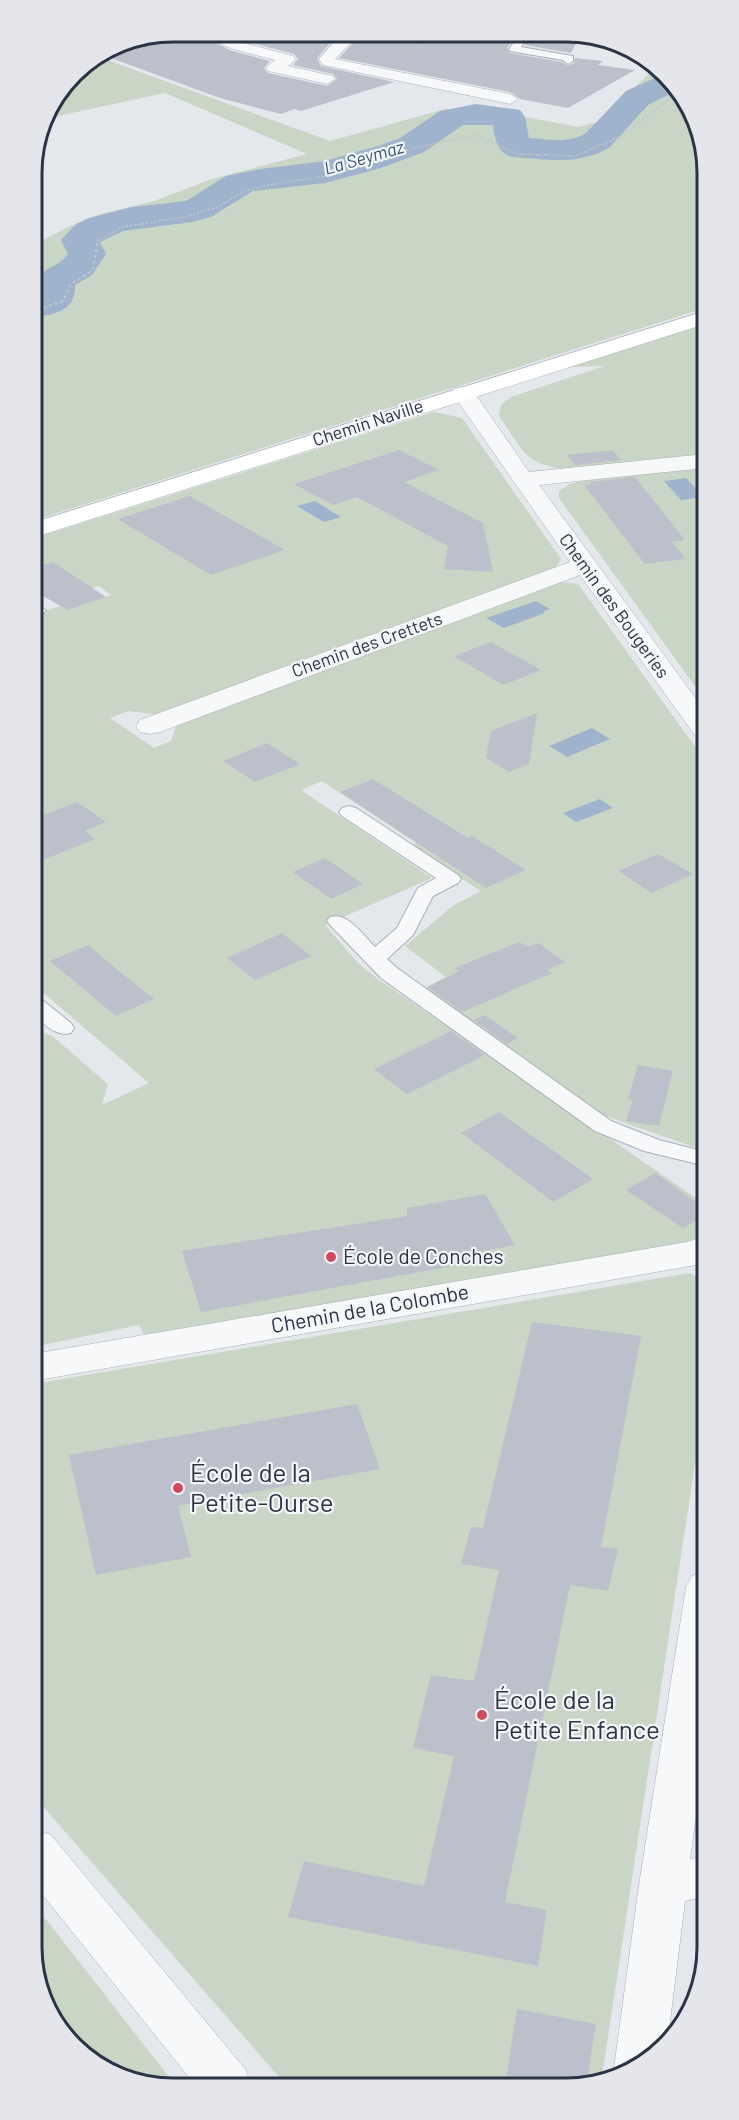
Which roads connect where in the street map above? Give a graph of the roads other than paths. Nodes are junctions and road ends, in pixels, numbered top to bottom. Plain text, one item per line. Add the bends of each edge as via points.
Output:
1 (228, 42) edge
2 (342, 42) edge
3 (519, 42) edge
4 (568, 60) dead end
5 (327, 79) dead end
6 (510, 99) dead end
7 (697, 320) edge
8 (463, 393) junction
9 (697, 462) edge
10 (523, 480) junction
11 (42, 528) edge
12 (584, 565) junction
13 (697, 720) edge
14 (150, 726) dead end
15 (349, 812) dead end
16 (338, 921) dead end
17 (374, 959) junction
18 (42, 1013) edge
19 (63, 1028) dead end
20 (697, 1157) edge
21 (697, 1252) edge
22 (42, 1366) edge
23 (697, 1655) edge
24 (42, 1859) edge
25 (697, 1878) edge
26 (663, 1885) junction
27 (641, 2055) edge
28 (220, 2078) edge

1 - 5 street via 288,59 274,68
2 - 6 street via 327,59 329,62
3 - 4 lane via 514,49
7 - 8 street, Chemin Naville
8 - 10 street, Chemin des Bougeries
8 - 11 street, Chemin Naville
9 - 10 street
10 - 12 street, Chemin des Bougeries
12 - 13 street, Chemin des Bougeries
12 - 14 street, Chemin des Crettets
15 - 17 lane via 451,879 425,892 406,931
16 - 17 lane
17 - 20 lane via 603,1126 652,1146
18 - 19 lane
21 - 22 street, Chemin de la Colombe
23 - 26 street
24 - 28 street
25 - 26 street
26 - 27 street

